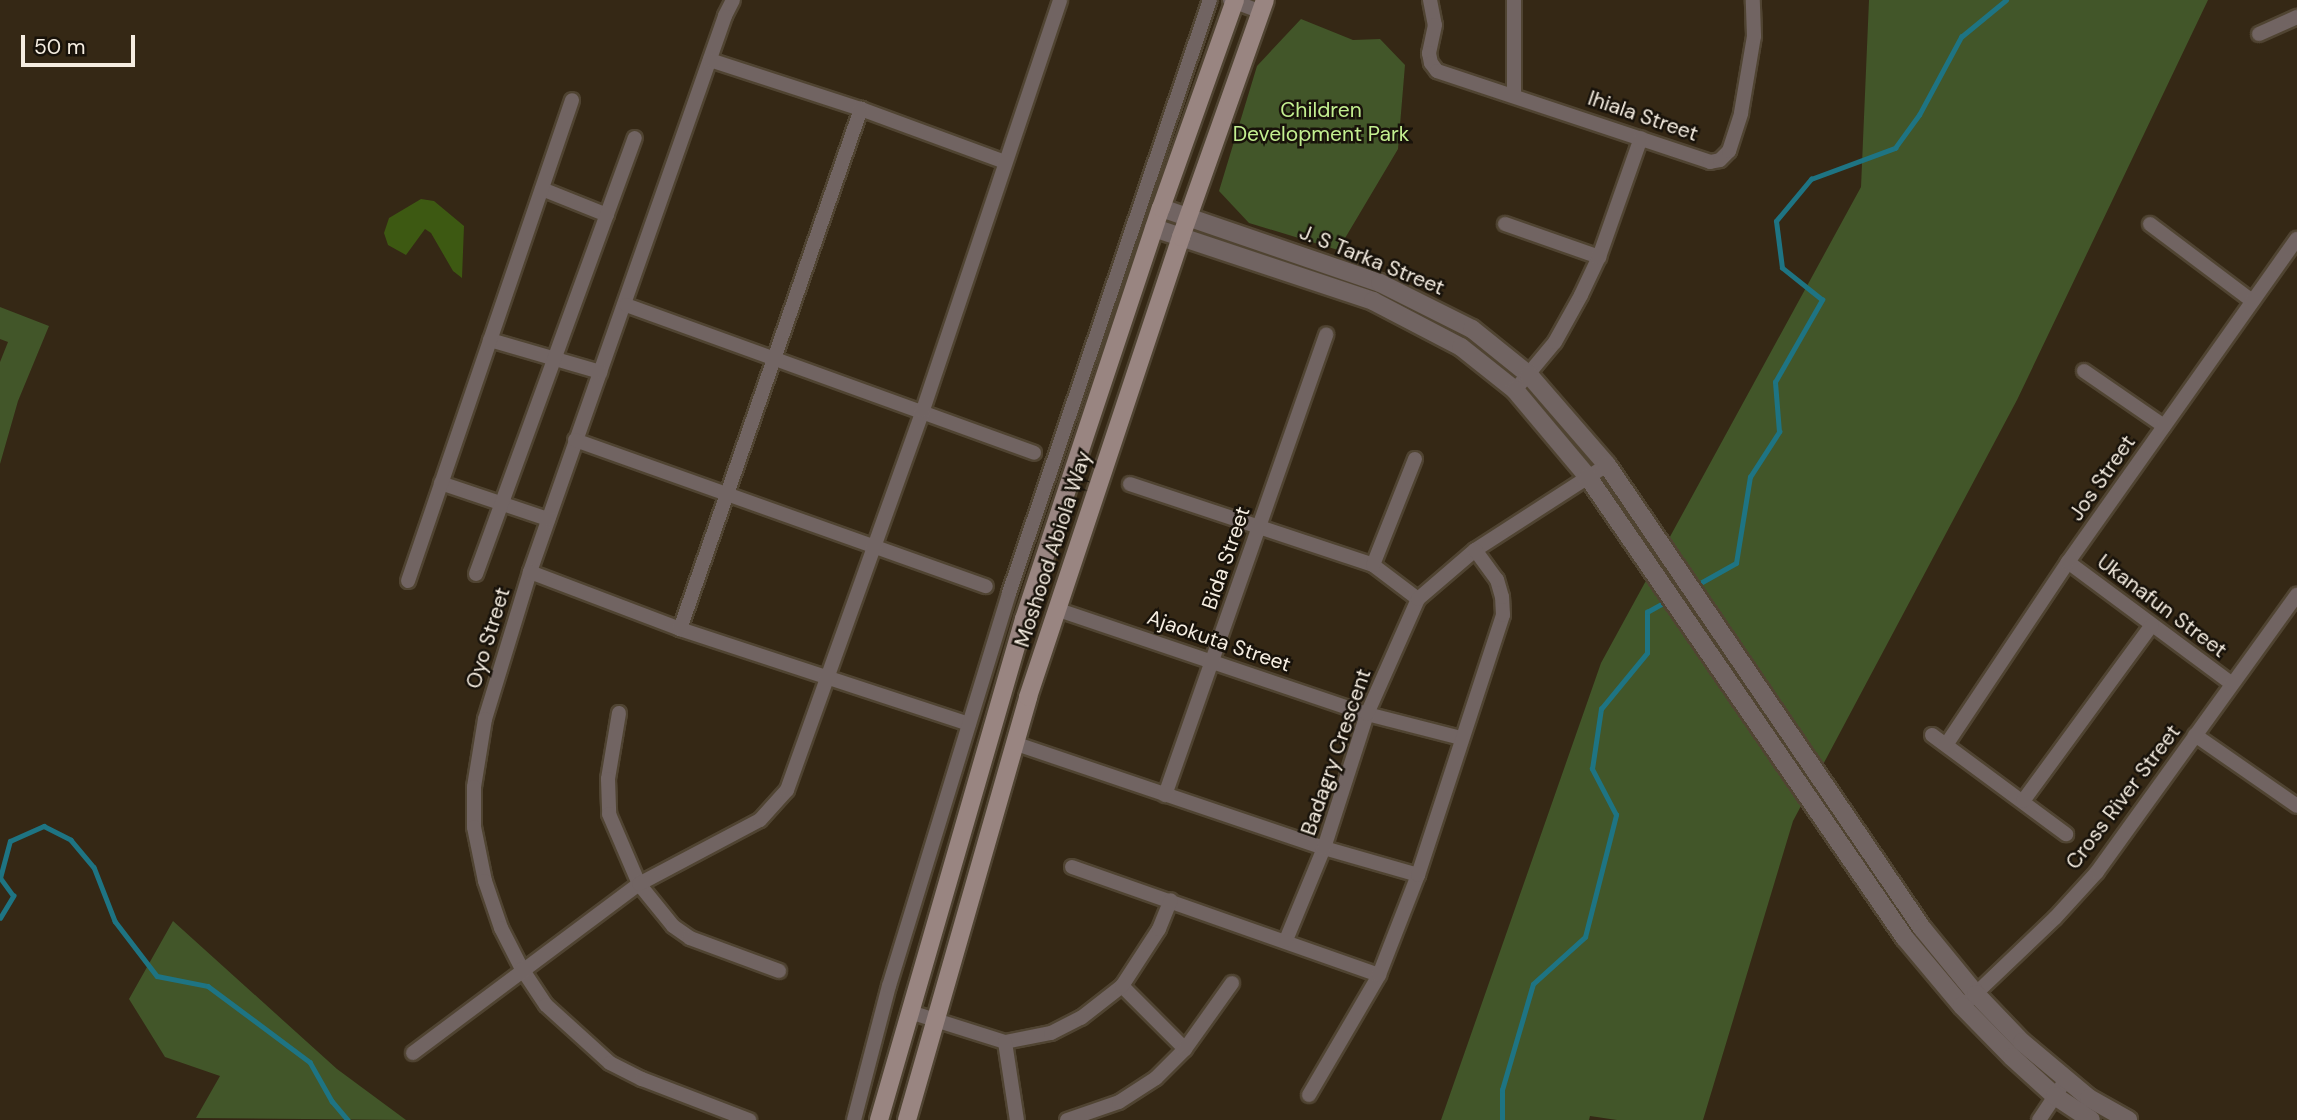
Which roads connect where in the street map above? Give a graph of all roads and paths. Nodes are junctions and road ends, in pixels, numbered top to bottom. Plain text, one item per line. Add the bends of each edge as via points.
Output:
1 (733, 0) edge
2 (1060, 0) edge
3 (1210, 0) edge
4 (1430, 0) edge
5 (1514, 0) edge
6 (1753, 0) edge
7 (1233, 1) edge
8 (1263, 6) edge
9 (2297, 17) edge
10 (2259, 34) dead end
11 (710, 60) junction
12 (1182, 82) junction
13 (1203, 90) junction
14 (1514, 95) junction
15 (572, 100) dead end
16 (861, 108) junction
17 (635, 138) dead end
18 (1641, 138) junction
19 (1005, 162) junction
20 (542, 189) junction
21 (1161, 208) junction
22 (607, 215) junction
23 (1188, 217) junction
24 (1504, 224) dead end
25 (2150, 224) dead end
26 (1154, 228) junction
27 (1181, 237) junction
28 (2297, 239) edge
29 (1599, 257) junction
30 (2252, 301) junction
31 (625, 305) junction
32 (1326, 334) dead end
33 (490, 340) junction
34 (775, 358) junction
35 (555, 359) junction
36 (2084, 371) dead end
37 (600, 372) junction
38 (1529, 375) junction
39 (1515, 390) junction
40 (923, 410) junction
41 (2164, 426) junction
42 (575, 440) junction
43 (1034, 453) dead end
44 (1415, 459) dead end
45 (1607, 465) junction
46 (1588, 477) junction
47 (441, 483) junction
48 (1130, 484) dead end
49 (725, 493) junction
50 (502, 504) junction
51 (548, 519) junction
52 (1259, 528) junction
53 (875, 547) junction
54 (1475, 550) junction
55 (2068, 562) junction
56 (1374, 565) junction
57 (530, 572) junction
58 (476, 574) dead end
59 (408, 581) dead end
60 (986, 586) dead end
61 (2297, 595) edge
62 (1418, 599) junction
63 (1056, 609) junction
64 (2152, 625) junction
65 (680, 629) junction
66 (1213, 661) junction
67 (828, 678) junction
68 (2232, 684) junction
69 (619, 713) dead end
70 (1367, 714) junction
71 (969, 724) junction
72 (1932, 735) dead end
73 (2196, 735) junction
74 (1461, 738) junction
75 (1014, 743) junction
76 (1946, 745) junction
77 (1165, 795) junction
78 (2023, 801) junction
79 (2297, 806) edge
80 (2066, 834) dead end
81 (1324, 848) junction
82 (1072, 867) dead end
83 (1418, 875) junction
84 (639, 884) junction
85 (1171, 900) junction
86 (1286, 940) junction
87 (522, 969) junction
88 (779, 971) dead end
89 (1380, 975) junction
90 (1232, 983) dead end
91 (1122, 986) junction
92 (1976, 994) junction
93 (1962, 1006) junction
94 (910, 1012) junction
95 (936, 1021) junction
96 (1005, 1042) junction
97 (1185, 1049) junction
98 (413, 1053) dead end
99 (2066, 1081) junction
100 (1309, 1095) dead end
101 (2055, 1096) junction
102 (2083, 1113) edge
103 (746, 1120) edge
104 (854, 1120) edge
105 (879, 1120) edge
106 (906, 1120) edge
107 (1017, 1120) edge
108 (1068, 1120) edge
109 (2039, 1120) edge
110 (2128, 1120) edge

1 - 11 street, Oyo Street
2 - 19 street
3 - 12 street
4 - 14 street, Ihiala Street via 1435,25 1429,53 1437,71
5 - 14 street
6 - 18 street, Ihiala Street via 1751,67 1729,152 1710,162
7 - 8 street
7 - 13 main road, Moshood Abiola Way
8 - 23 main road, Moshood Abiola Way
9 - 10 street
11 - 16 street
11 - 31 street, Oyo Street
12 - 13 street
12 - 71 street via 1050,468
13 - 21 main road, Moshood Abiola Way
14 - 18 street, Ihiala Street
15 - 20 street
16 - 19 street
16 - 34 street
17 - 22 street
18 - 29 street
19 - 40 street
20 - 22 street
20 - 33 street
21 - 23 street, J. S Tarka Street
21 - 26 main road, Moshood Abiola Way
22 - 35 street
23 - 27 main road, Moshood Abiola Way
23 - 38 street, J. S Tarka Street via 1404,294 1472,329
24 - 29 street
25 - 30 street
26 - 27 street, J. S Tarka Street
26 - 94 main road, Moshood Abiola Way via 1024,619
27 - 39 street, J. S Tarka Street via 1373,301 1461,347
27 - 63 main road, Moshood Abiola Way
28 - 30 street, Jos Street
29 - 38 street via 1569,319
30 - 41 street, Jos Street
31 - 34 street
31 - 37 street, Oyo Street
32 - 52 street, Bida Street
33 - 35 street
33 - 47 street
34 - 40 street
34 - 49 street
35 - 37 street
35 - 50 street
36 - 41 street
37 - 42 street, Oyo Street
38 - 39 street
38 - 45 street, J. S Tarka Street
39 - 46 street, J. S Tarka Street
40 - 43 street
40 - 53 street
41 - 55 street, Jos Street
42 - 49 street
42 - 51 street, Oyo Street
44 - 56 street
45 - 46 street, Badagry Crescent
45 - 92 street, J. S Tarka Street via 1923,928
46 - 54 street, Badagry Crescent
46 - 93 street, J. S Tarka Street via 1905,938
47 - 50 street
47 - 59 street
48 - 52 street
49 - 53 street
49 - 65 street
50 - 51 street
50 - 58 street
51 - 57 street, Oyo Street
52 - 56 street
52 - 66 street, Bida Street
53 - 60 street
53 - 67 street
54 - 62 street, Badagry Crescent
54 - 74 street via 1497,580 1503,615
55 - 64 street, Ukanafun Street
55 - 76 street, Jos Street
56 - 62 street
57 - 65 street
57 - 87 street, Oyo Street via 485,719 474,787 474,827 485,881
61 - 68 street, Cross River Street
62 - 70 street, Badagry Crescent
63 - 66 street, Ajaokuta Street
63 - 75 main road, Moshood Abiola Way
64 - 68 street, Ukanafun Street
64 - 78 street
65 - 67 street
66 - 70 street, Ajaokuta Street
66 - 77 street, Bida Street
67 - 71 street
67 - 84 street via 788,790 774,809
68 - 73 street, Cross River Street
69 - 84 street via 608,779 609,814
70 - 74 street, Ajaokuta Street
70 - 81 street, Badagry Crescent
71 - 104 street via 889,986
72 - 76 street
73 - 79 street
73 - 92 street, Cross River Street via 2096,872
74 - 83 street
75 - 77 street
75 - 95 main road, Moshood Abiola Way
76 - 78 street
77 - 81 street
78 - 80 street
81 - 83 street
81 - 86 street, Badagry Crescent
82 - 85 street
83 - 89 street
84 - 87 street
84 - 88 street via 673,926 690,938
85 - 86 street
85 - 91 street via 1159,929
86 - 89 street
87 - 98 street
87 - 103 street, Oyo Street via 546,1005 610,1063
89 - 100 street
90 - 97 street
91 - 96 street via 1081,1018 1051,1033
91 - 97 street
92 - 93 street, Cross River Street
92 - 99 street, J. S Tarka Street
93 - 101 street, J. S Tarka Street
94 - 95 street
94 - 105 main road, Moshood Abiola Way
95 - 96 street
95 - 106 main road, Moshood Abiola Way
96 - 107 street
97 - 108 street via 1156,1078 1119,1102
99 - 101 street
99 - 102 street, J. S Tarka Street
101 - 102 street, J. S Tarka Street
101 - 109 street
102 - 110 street

